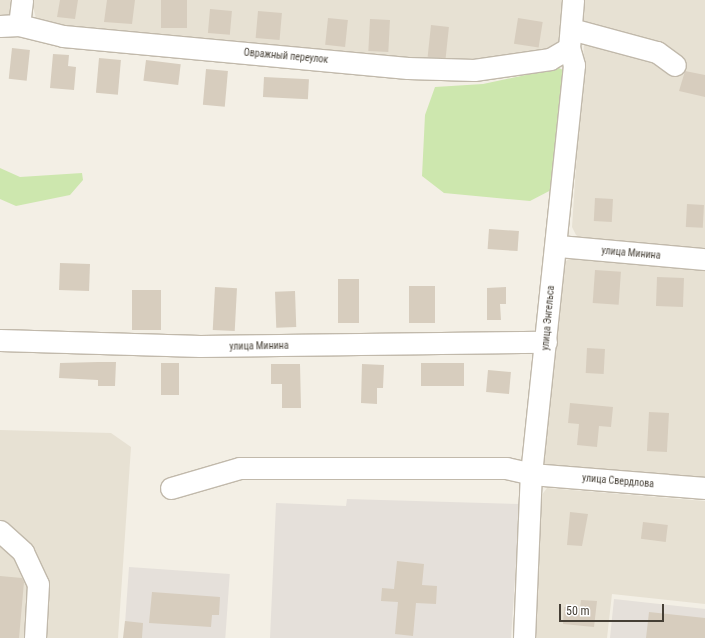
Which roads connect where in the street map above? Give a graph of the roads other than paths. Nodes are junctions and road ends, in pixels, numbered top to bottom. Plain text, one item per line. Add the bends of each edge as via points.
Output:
1 (22, 0) edge
2 (573, 0) edge
3 (9, 25) edge
4 (570, 38) junction
5 (675, 65) dead end
6 (558, 246) junction
7 (705, 259) edge
8 (0, 340) edge
9 (546, 342) junction
10 (531, 474) junction
11 (171, 488) dead end
12 (705, 488) edge
13 (0, 531) edge
14 (35, 638) edge
15 (524, 638) edge

1 - 3 street
2 - 4 street, улица Энгельса
3 - 4 street, Овражный переулок via 63,36 408,68 474,70 550,59
4 - 5 street via 658,52
4 - 6 street, улица Энгельса via 574,65
6 - 7 street, улица Минина
6 - 9 street, улица Энгельса
8 - 9 street, улица Минина via 200,346
9 - 10 street, улица Энгельса
10 - 11 street, улица Свердлова via 506,468 240,468
10 - 12 street, улица Свердлова
10 - 15 street, улица Энгельса
13 - 14 street via 23,552 38,584

